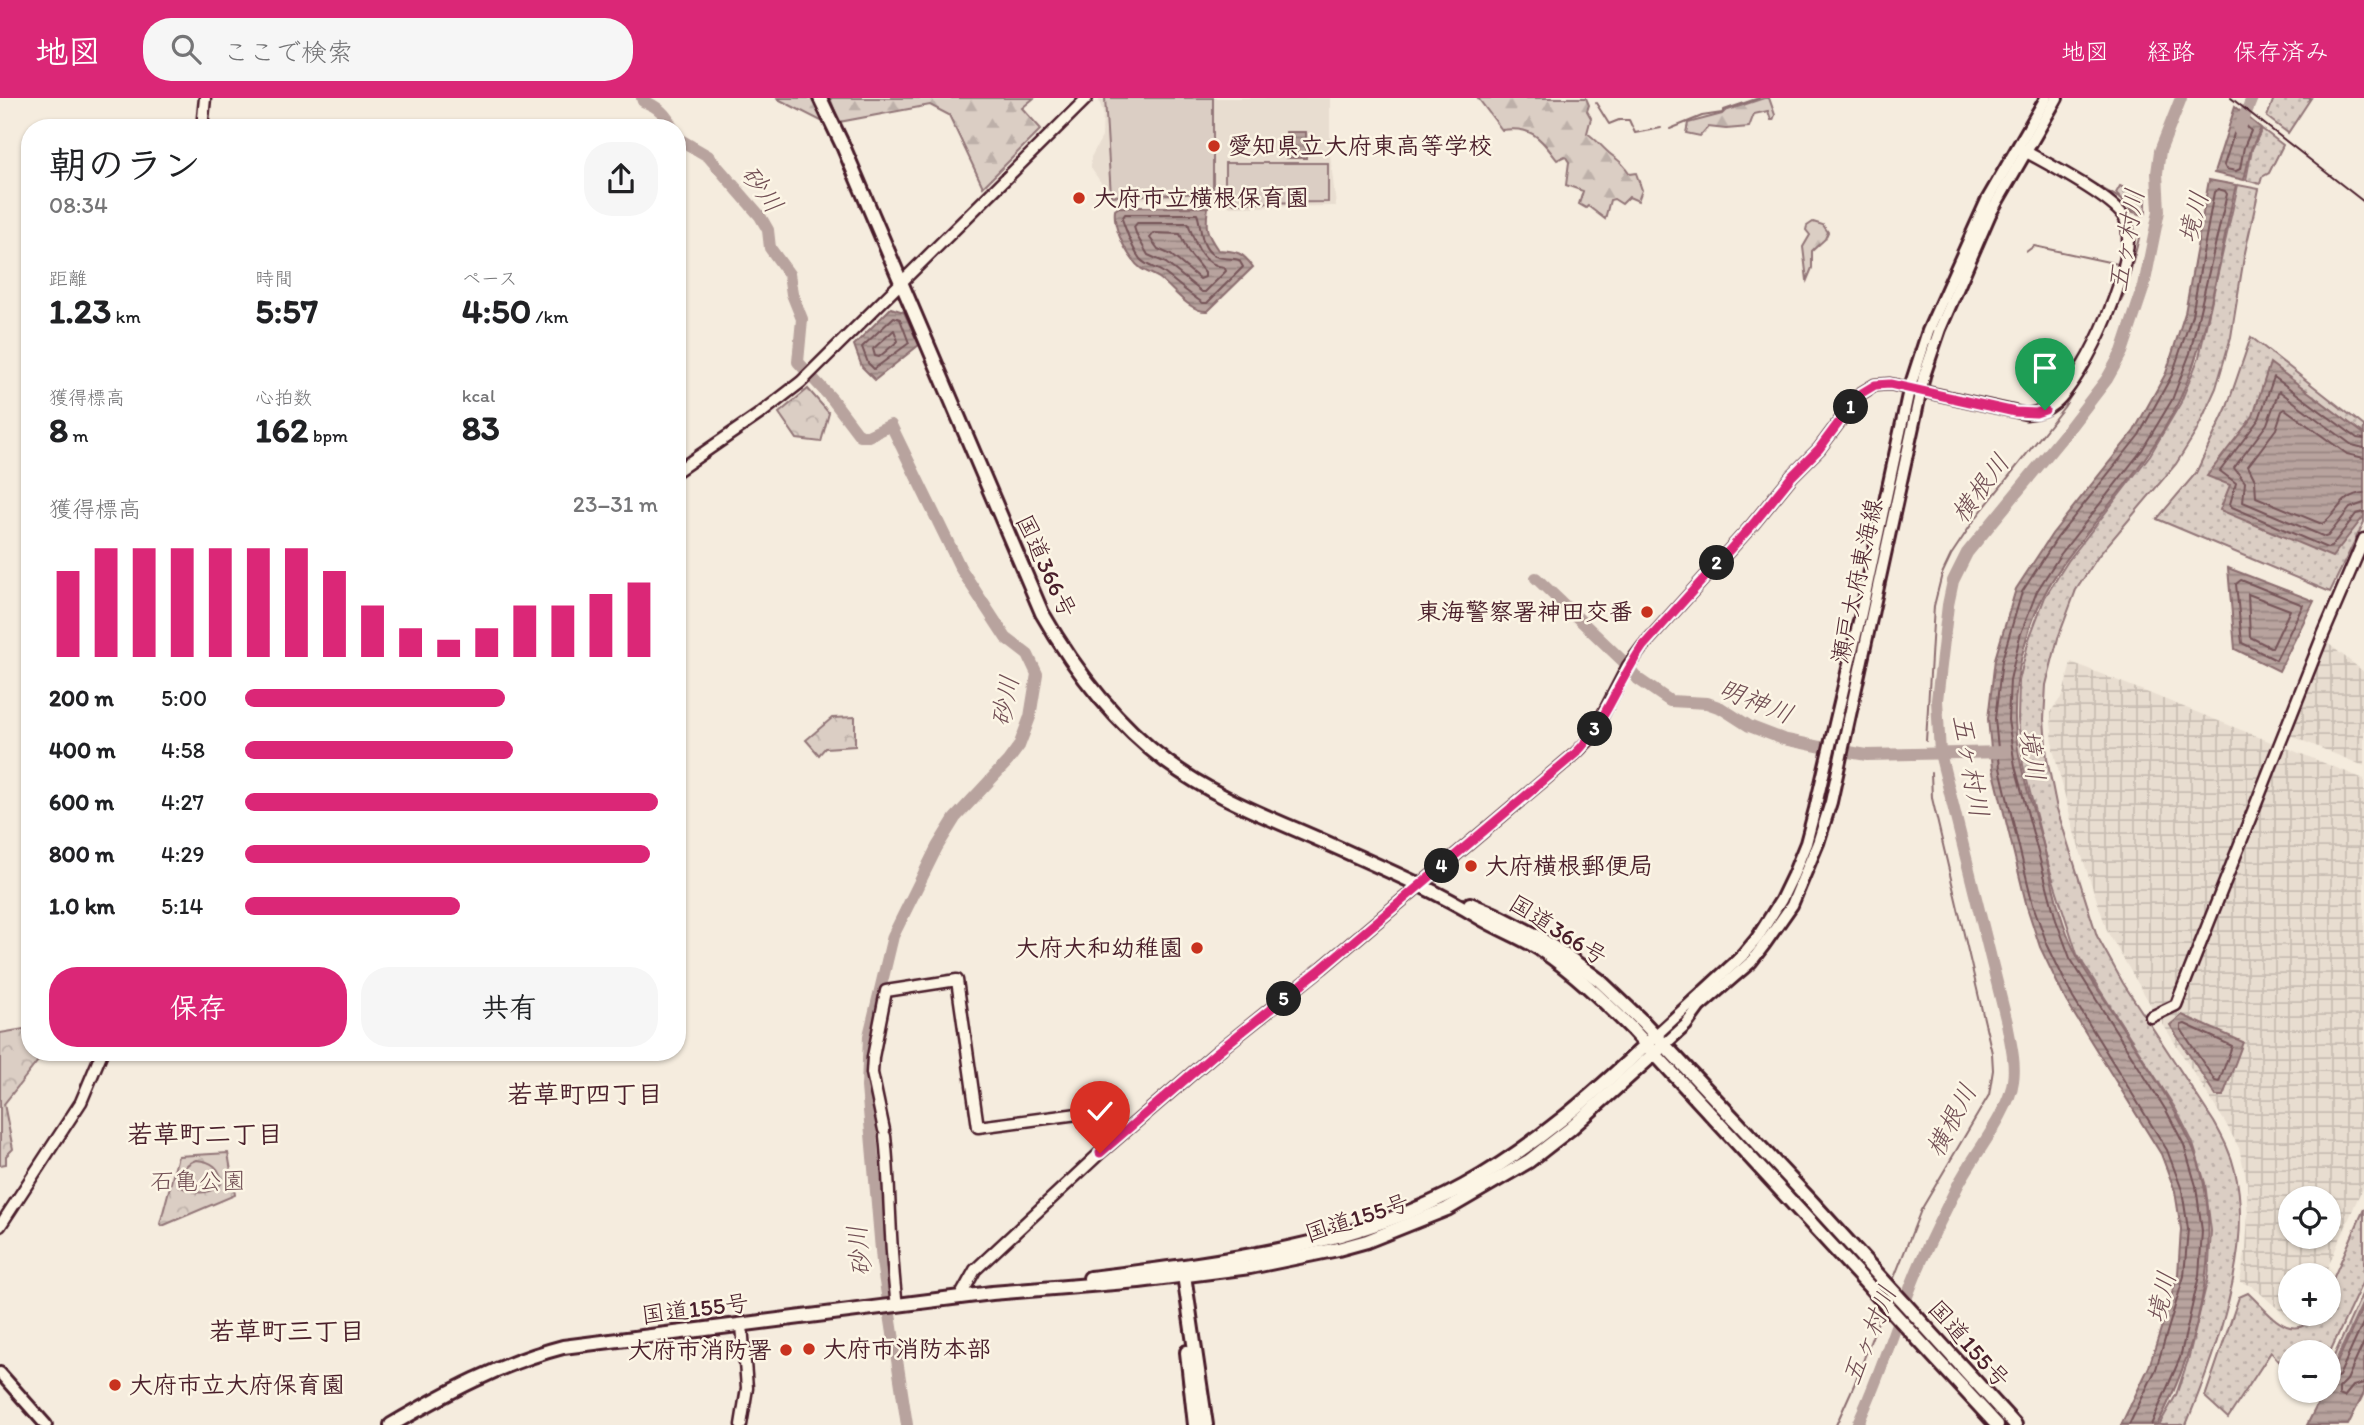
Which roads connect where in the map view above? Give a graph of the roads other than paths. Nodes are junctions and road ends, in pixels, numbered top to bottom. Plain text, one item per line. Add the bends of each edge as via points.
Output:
1 (205, 98) edge
2 (820, 98) edge
3 (1087, 98) edge
4 (2046, 98) edge
5 (2057, 98) edge
6 (203, 119) edge
7 (2022, 149) junction
8 (900, 281) junction
9 (1915, 391) junction
10 (686, 465) edge
11 (2364, 539) edge
12 (1421, 886) junction
13 (2151, 1017) dead end
14 (1655, 1045) junction
15 (98, 1061) edge
16 (1093, 1112) dead end
17 (0, 1226) edge
18 (1179, 1272) junction
19 (960, 1297) junction
20 (897, 1305) junction
21 (742, 1325) junction
22 (0, 1373) edge
23 (46, 1425) edge
24 (391, 1425) edge
25 (741, 1425) edge
26 (1195, 1425) edge
27 (1206, 1425) edge
28 (1997, 1425) edge
29 (2015, 1425) edge

1 - 6 street
2 - 8 highway, 国道366号
3 - 8 street
4 - 7 main road, 瀬戸大府東海線
5 - 7 main road, 瀬戸大府東海線
7 - 9 main road, 瀬戸大府東海線 via 1987,200 1944,292 1928,331
7 - 9 street via 2098,195 2125,219 2127,258 2107,316 2077,374 2056,402 2036,413
8 - 10 street via 803,378
8 - 12 highway, 国道366号 via 1042,613 1100,699 1169,763 1242,807
9 - 12 street via 1884,384 1860,394 1819,449 1643,646 1590,739
9 - 14 main road, 瀬戸大府東海線 via 1806,843 1766,925
9 - 14 main road, 瀬戸大府東海線 via 1847,729 1804,880 1782,922 1751,962 1699,1007 1686,1025
11 - 13 street via 2176,1005
12 - 14 highway, 国道366号 via 1542,951
12 - 19 street via 1100,1153 975,1270
14 - 18 highway, 国道155号 via 1570,1129 1529,1161 1447,1209 1338,1249 1272,1264
14 - 28 highway, 国道155号
14 - 29 highway, 国道155号 via 1801,1189
15 - 17 street via 81,1102
16 - 20 street via 978,1127 957,980 886,991 872,1073 885,1133
18 - 19 highway, 国道155号 via 1041,1284
18 - 26 highway
18 - 27 highway
19 - 20 highway, 国道155号
20 - 21 highway, 国道155号
21 - 24 highway, 国道155号 via 583,1343 536,1354 491,1371
21 - 25 street via 747,1388
22 - 23 main road

